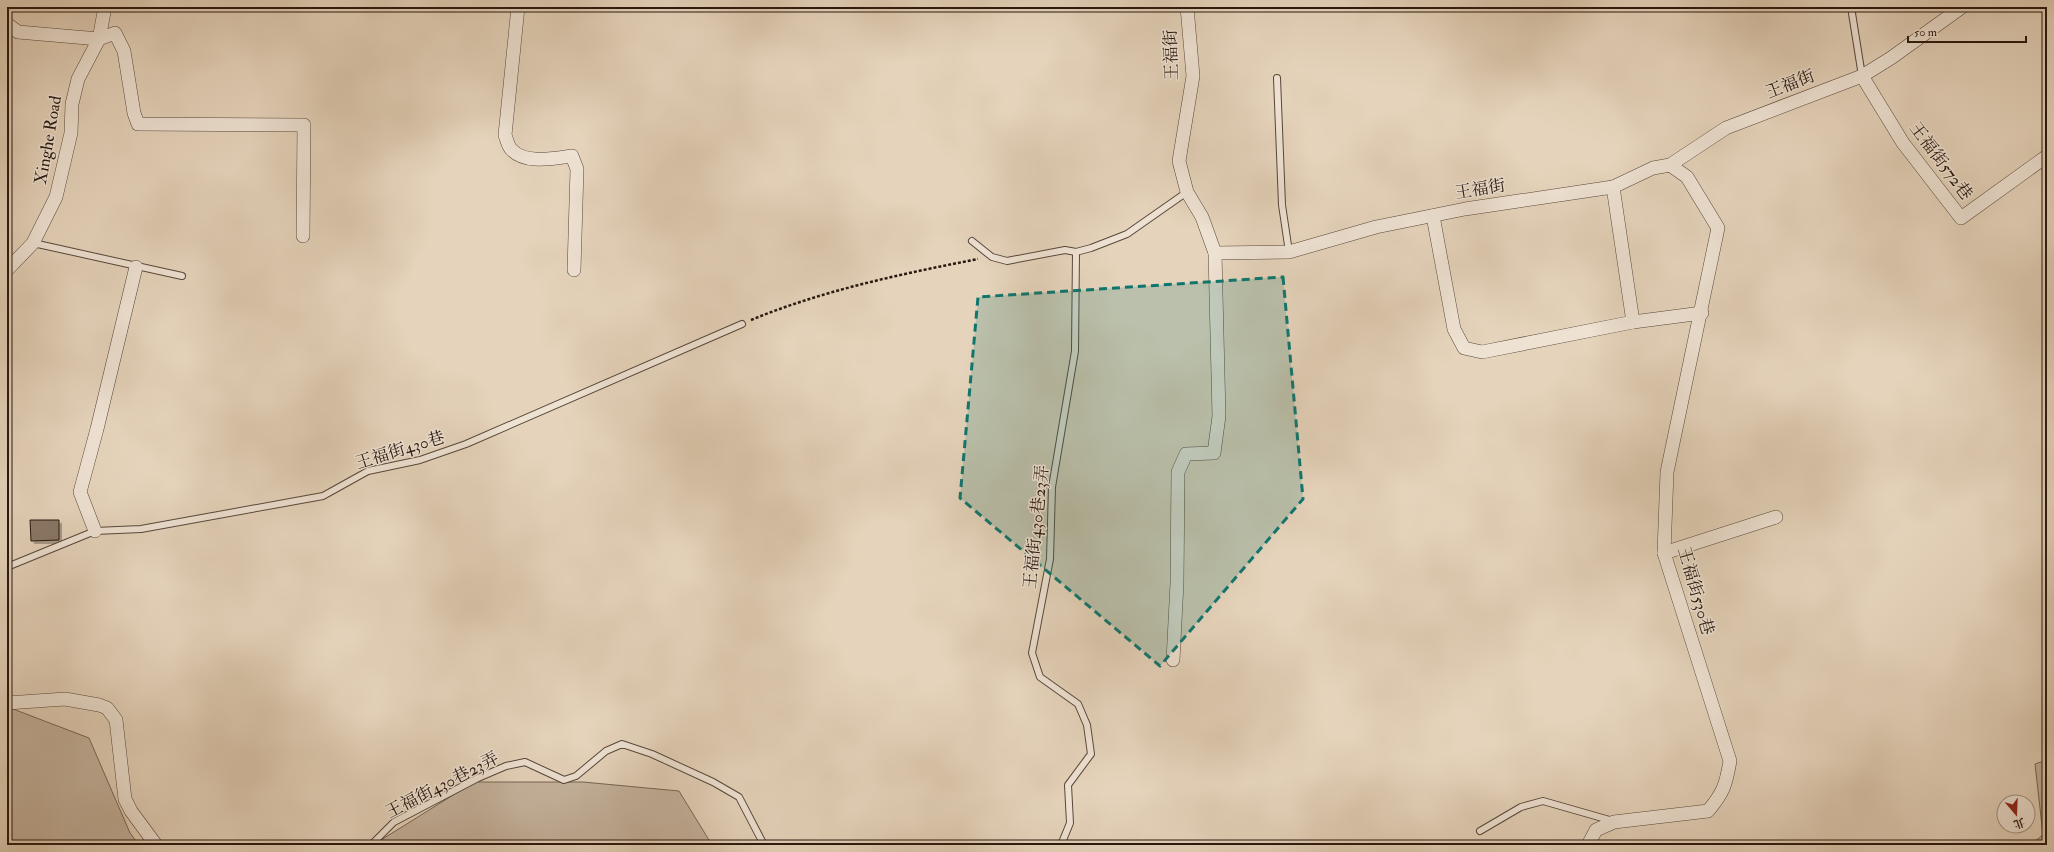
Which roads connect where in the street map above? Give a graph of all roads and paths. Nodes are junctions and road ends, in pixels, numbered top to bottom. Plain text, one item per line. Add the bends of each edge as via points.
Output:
1 (105, 7) edge
2 (518, 7) edge
3 (1187, 7) edge
4 (1851, 7) edge
5 (1962, 7) edge
6 (7, 24) edge
7 (99, 39) junction
8 (1862, 76) junction
9 (1277, 78) dead end
10 (2047, 156) edge
11 (1670, 165) junction
12 (1613, 187) junction
13 (1187, 192) junction
14 (1433, 216) junction
15 (303, 236) dead end
16 (972, 240) dead end
17 (33, 242) junction
18 (1076, 252) junction
19 (1288, 252) junction
20 (1215, 253) junction
21 (992, 257) junction
22 (136, 267) junction
23 (7, 270) edge
24 (574, 270) dead end
25 (182, 276) dead end
26 (1702, 313) junction
27 (1633, 322) junction
28 (742, 324) joint
29 (1776, 517) dead end
30 (95, 531) junction
31 (1664, 553) junction
32 (7, 567) edge
33 (1173, 660) dead end
34 (7, 703) edge
35 (1614, 822) junction
36 (1480, 830) dead end
37 (156, 845) edge
38 (371, 845) edge
39 (764, 845) edge
40 (1061, 845) edge
41 (1588, 845) edge

1 - 7 street, Xinghe Road
2 - 24 street via 505,135 510,148 517,154 538,160 572,156 577,169
3 - 13 street, 王福街 via 1193,76 1179,161
4 - 8 lane
5 - 8 street, 王福街
6 - 7 street via 18,32
7 - 15 street via 115,33 124,51 138,124 304,125
7 - 17 street, Xinghe Road via 78,79 72,104 71,133 56,197
8 - 10 street, 王福街572巷 via 1903,143 1961,218
8 - 11 street, 王福街 via 1726,128
9 - 19 lane via 1282,205
11 - 12 street, 王福街 via 1654,168
11 - 26 street, 王福街530巷 via 1687,177 1718,228
12 - 14 street, 王福街
12 - 27 street
13 - 18 lane via 1127,234
13 - 20 street, 王福街 via 1202,217
14 - 19 street, 王福街 via 1376,227
14 - 27 street via 1454,329 1464,348 1482,352
16 - 21 lane
17 - 22 lane
17 - 23 street, Xinghe Road
18 - 21 lane via 1065,250 1007,260
18 - 40 lane, 王福街430巷23弄 via 1075,351 1052,487 1050,559 1032,653 1040,677 1078,704 1087,725 1090,743 1091,754 1068,785 1070,823
19 - 20 street, 王福街
20 - 33 street via 1219,416 1214,453 1186,454 1178,472
21 - 28 path via 849,286
22 - 25 lane
22 - 30 street via 80,492
26 - 27 street
26 - 31 street, 王福街530巷 via 1667,472
28 - 30 lane, 王福街430巷 via 466,444 420,460 368,471 323,496 141,529
29 - 31 street
30 - 32 lane, 王福街430巷
31 - 35 street, 王福街530巷 via 1730,761 1727,781 1721,796 1708,810
34 - 37 street via 65,699 107,708 116,720 126,798 131,811
35 - 36 lane via 1543,801 1521,807
35 - 41 street, 王福街530巷 via 1596,830
38 - 39 lane, 王福街430巷23弄 via 394,822 506,766 525,762 564,780 576,776 606,751 622,744 652,754 740,797

